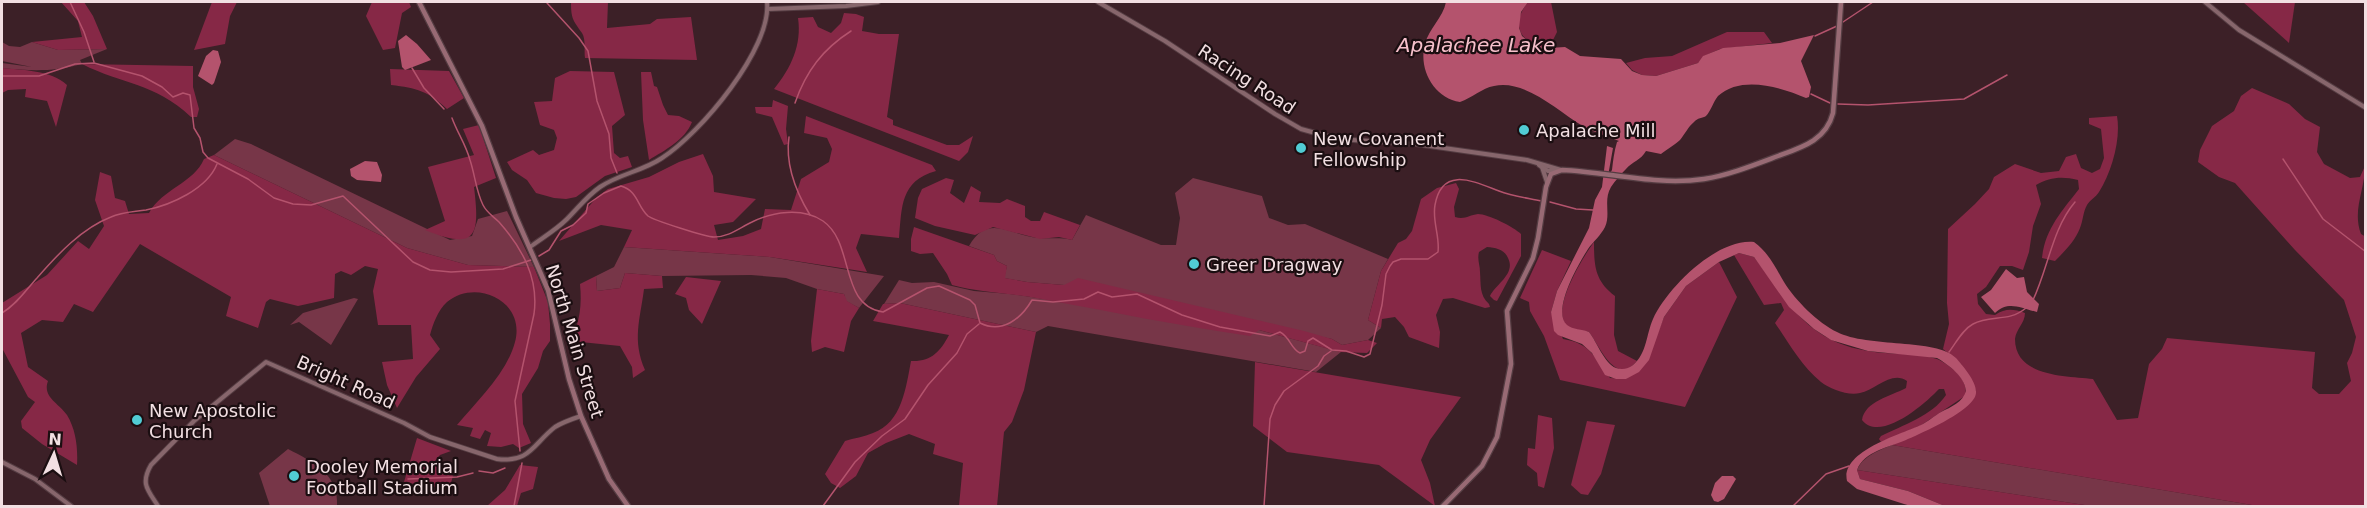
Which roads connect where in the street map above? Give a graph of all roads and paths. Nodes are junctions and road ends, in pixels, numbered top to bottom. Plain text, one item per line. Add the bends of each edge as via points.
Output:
1 (419, 2) edge
2 (767, 2) edge
3 (878, 2) edge
4 (1098, 2) edge
5 (1841, 2) edge
6 (2205, 2) edge
7 (768, 9) junction
8 (2366, 108) edge
9 (1536, 163) junction
10 (1548, 166) junction
11 (1541, 167) junction
12 (1556, 171) junction
13 (1547, 182) junction
14 (530, 246) junction
15 (581, 416) junction
16 (2, 462) edge
17 (71, 507) edge
18 (158, 507) edge
19 (628, 507) edge
20 (1443, 507) edge

1 - 14 main road, North Main Street via 482,126
2 - 7 street
3 - 7 street
4 - 9 street, Racing Road via 1301,129 1336,139 1416,144
5 - 12 main road via 1834,107 1828,126 1818,138 1716,177 1683,181
6 - 8 street via 2239,30
7 - 14 street via 738,79 686,138 653,164 597,189 563,222
9 - 10 street, Racing Road
9 - 11 street, Racing Road
10 - 12 street, Racing Road
10 - 12 street
11 - 12 street, Racing Road
11 - 13 street, Racing Road
12 - 13 main road
13 - 20 main road via 1537,247 1507,311 1511,364 1497,437 1482,466
14 - 15 main road, North Main Street via 548,290
15 - 18 street, Bright Road via 557,426 529,453 508,460 483,456 430,437 266,362 194,421 151,465 145,483
15 - 19 main road, North Main Street via 609,479
16 - 17 street via 35,479

